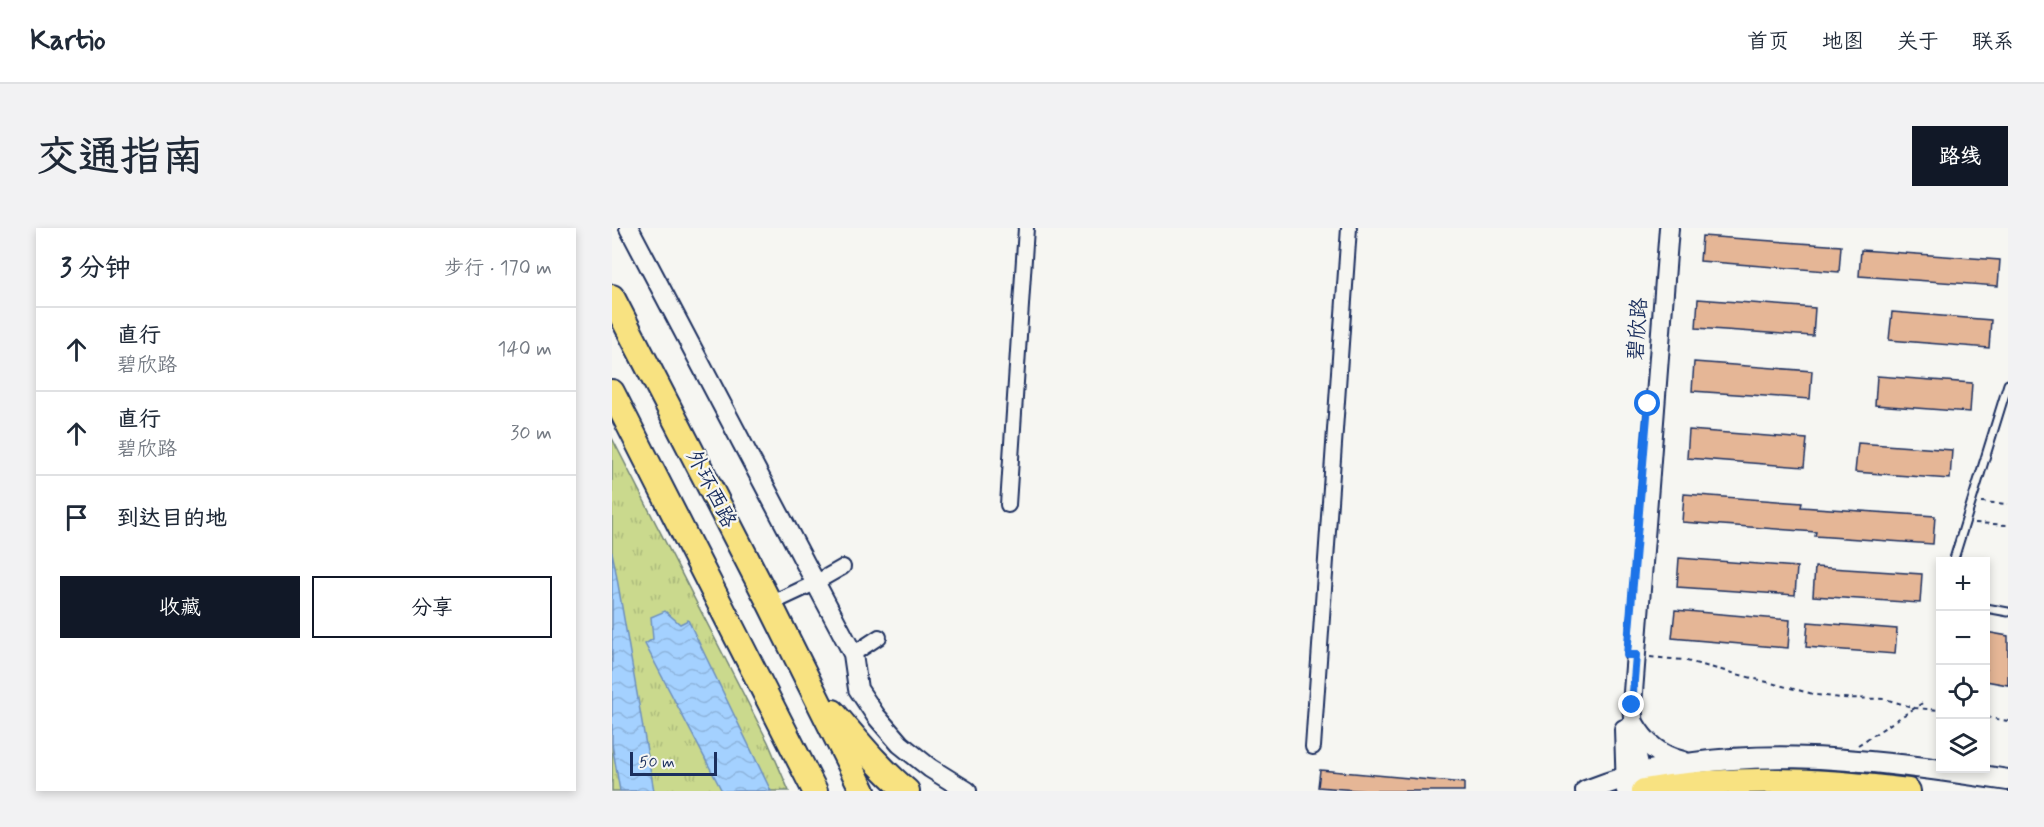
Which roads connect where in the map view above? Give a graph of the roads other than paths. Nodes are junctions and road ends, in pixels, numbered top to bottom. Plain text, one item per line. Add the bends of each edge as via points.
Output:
1 (629, 228) edge
2 (1026, 228) edge
3 (1348, 228) edge
4 (1660, 228) edge
5 (1669, 228) edge
6 (612, 297) edge
7 (2008, 384) edge
8 (612, 392) edge
9 (1008, 505) dead end
10 (1954, 557) edge
11 (843, 567) dead end
12 (815, 583) junction
13 (770, 604) junction
14 (1990, 609) edge
15 (2008, 612) edge
16 (879, 637) dead end
17 (853, 654) junction
18 (807, 681) junction
19 (1633, 723) junction
20 (786, 734) junction
21 (1313, 747) dead end
22 (1689, 763) junction
23 (2008, 780) edge
24 (1637, 785) edge
25 (799, 791) edge
26 (815, 791) edge
27 (863, 791) edge
28 (908, 791) edge
29 (967, 791) edge
30 (1586, 791) edge
31 (1908, 791) edge

1 - 12 street
2 - 9 street
3 - 21 street
4 - 24 street, 碧欣路 via 1626,676 1624,754
5 - 19 street, 碧欣路
6 - 13 highway, 外环西路
7 - 10 lane
8 - 20 highway
11 - 12 street
12 - 13 street
12 - 17 street
13 - 18 highway, 外环西路
14 - 15 lane
16 - 17 street
17 - 29 street via 858,689 876,716 900,744
18 - 27 highway
18 - 28 highway via 872,758
19 - 22 main road via 1659,753
19 - 24 street, 碧欣路
20 - 25 highway
20 - 26 highway
22 - 23 main road via 1765,758 1855,761
22 - 24 main road
24 - 30 main road
24 - 31 highway via 1775,779

